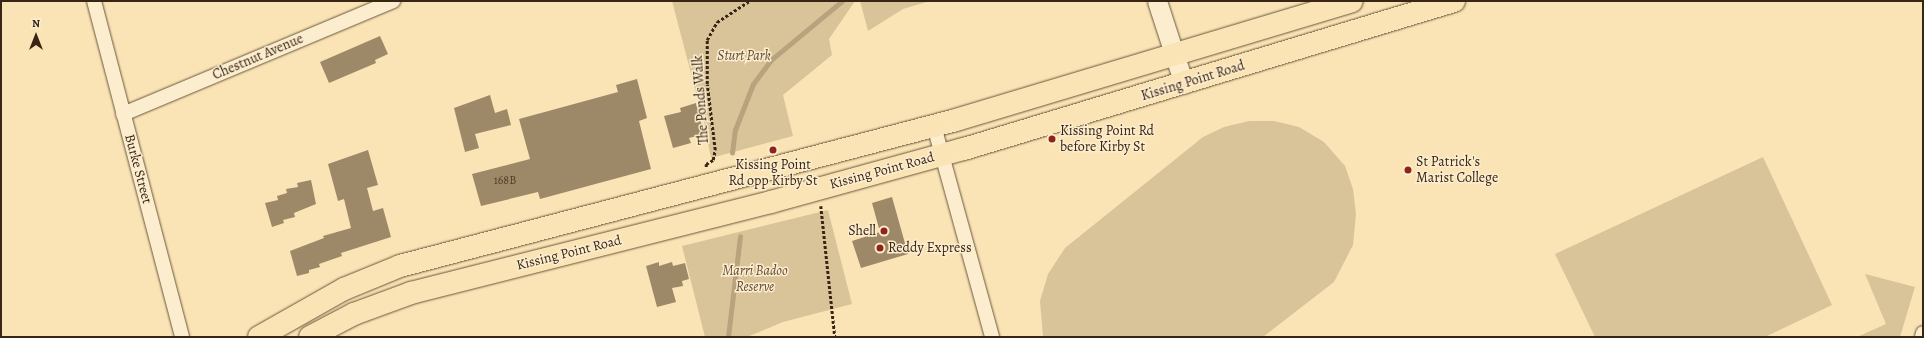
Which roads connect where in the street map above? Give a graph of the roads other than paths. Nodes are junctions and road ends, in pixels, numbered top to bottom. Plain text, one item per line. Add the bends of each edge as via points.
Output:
1 (94, 1) edge
2 (393, 1) edge
3 (1157, 1) edge
4 (1352, 1) edge
5 (1454, 1) edge
6 (1175, 53) junction
7 (1184, 84) junction
8 (123, 114) junction
9 (934, 126) junction
10 (943, 155) junction
11 (1923, 333) edge
12 (182, 337) edge
13 (259, 337) edge
14 (310, 337) edge
15 (992, 337) edge
16 (1922, 337) edge

1 - 8 street, Burke Street
2 - 8 street, Chestnut Avenue
3 - 6 street
4 - 6 main road
5 - 7 main road, Kissing Point Road
6 - 7 street
6 - 9 main road
7 - 10 main road, Kissing Point Road
8 - 12 street, Burke Street
9 - 10 street
9 - 13 main road via 400,266 344,289
10 - 14 main road, Kissing Point Road via 411,293 354,314
10 - 15 street
11 - 16 street

